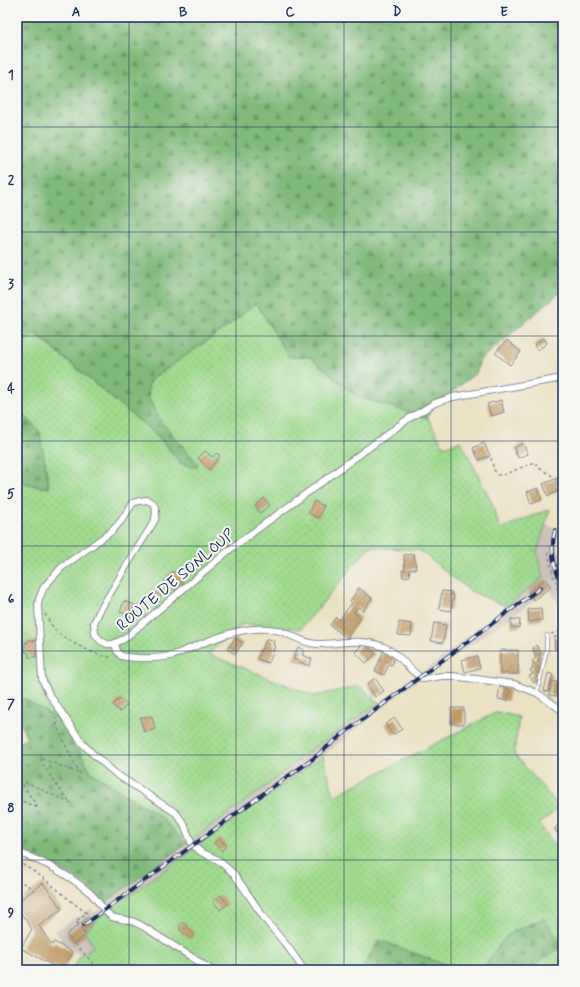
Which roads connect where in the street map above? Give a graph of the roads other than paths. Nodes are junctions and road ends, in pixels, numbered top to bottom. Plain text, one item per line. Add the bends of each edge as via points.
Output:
1 (563, 378) edge
2 (547, 635) road end
3 (115, 644) junction
4 (537, 693) junction
5 (563, 711) edge
6 (17, 852) edge
7 (212, 970) edge
8 (304, 970) edge

1 - 3 street, ROUTE DE SONLOUP via 453,397 435,403 408,419 233,546
2 - 4 lane
3 - 4 street via 117,652 128,658 168,657 236,631 272,630 312,643 349,641 378,644 399,656 423,680 452,676 505,682
3 - 8 street, ROUTE DE SONLOUP via 99,640 95,634 94,623 155,520 155,505 151,501 133,503 112,531 61,568 44,587 38,606 42,679 49,694 93,754 116,774 176,813 195,847 218,860 234,874
4 - 5 street
6 - 7 street via 39,861 82,886 112,917 144,927

